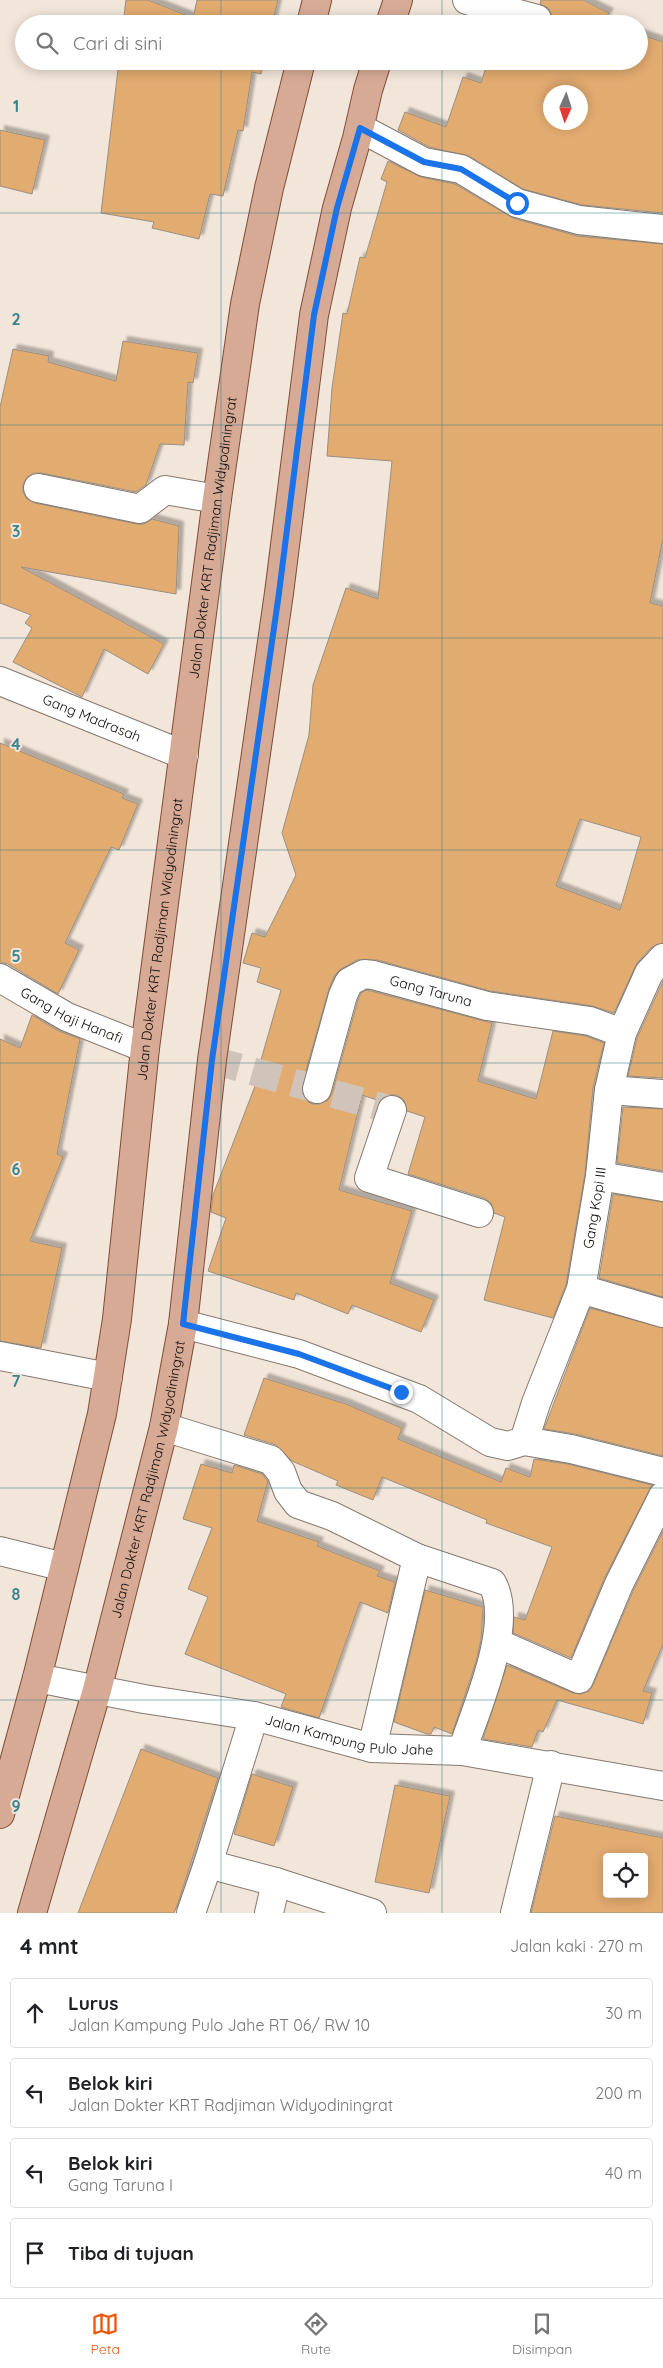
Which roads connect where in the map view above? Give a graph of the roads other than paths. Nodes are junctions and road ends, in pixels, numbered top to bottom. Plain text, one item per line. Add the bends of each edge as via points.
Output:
1 (317, 0) edge
2 (398, 0) edge
3 (467, 0) edge
4 (313, 15) edge
5 (393, 15) edge
6 (522, 15) edge
7 (300, 70) edge
8 (374, 70) edge
9 (360, 128) junction
10 (663, 229) edge
11 (38, 488) dead end
12 (217, 499) junction
13 (0, 681) edge
14 (184, 755) junction
15 (663, 958) edge
16 (0, 978) edge
17 (622, 1033) junction
18 (145, 1048) junction
19 (317, 1089) dead end
20 (609, 1090) junction
21 (663, 1094) edge
22 (392, 1110) dead end
23 (600, 1176) junction
24 (663, 1188) edge
25 (479, 1213) dead end
26 (581, 1289) junction
27 (663, 1313) edge
28 (183, 1324) junction
29 (0, 1356) edge
30 (108, 1377) junction
31 (164, 1427) junction
32 (516, 1444) junction
33 (663, 1472) edge
34 (663, 1496) edge
35 (655, 1528) edge
36 (0, 1551) edge
37 (417, 1558) junction
38 (64, 1567) junction
39 (497, 1643) junction
40 (37, 1678) junction
41 (97, 1690) junction
42 (254, 1716) junction
43 (372, 1748) junction
44 (462, 1751) junction
45 (551, 1765) junction
46 (663, 1786) edge
47 (0, 1814) edge
48 (208, 1864) junction
49 (276, 1882) junction
50 (32, 1913) edge
51 (191, 1913) edge
52 (269, 1913) edge
53 (372, 1913) edge
54 (516, 1913) edge

1 - 4 main road
2 - 5 main road
3 - 6 street
7 - 12 main road, Jalan Dokter KRT Radjiman Widyodiningrat via 269,188 245,304
8 - 9 main road, Jalan Dokter KRT Radjiman Widyodiningrat
9 - 10 street via 424,162 461,169 517,203 579,220
9 - 28 main road, Jalan Dokter KRT Radjiman Widyodiningrat via 337,208 314,315 276,612 212,1060
11 - 12 street via 140,509 165,490
12 - 14 main road, Jalan Dokter KRT Radjiman Widyodiningrat
13 - 14 street, Gang Madrasah
14 - 18 main road, Jalan Dokter KRT Radjiman Widyodiningrat
15 - 17 street, Gang Kopi III via 649,972
16 - 18 street, Gang Haji Hanafi via 67,1017
17 - 19 street, Gang Taruna via 590,1020 487,1006 364,974 349,982 343,995
17 - 20 street, Gang Kopi III
18 - 30 main road, Jalan Dokter KRT Radjiman Widyodiningrat
20 - 21 street
20 - 23 street, Gang Kopi III
22 - 25 street via 369,1178
23 - 24 street
23 - 26 street, Gang Kopi III
26 - 27 street
26 - 32 street, Gang Kopi III via 536,1403
28 - 31 main road, Jalan Dokter KRT Radjiman Widyodiningrat
28 - 32 street via 299,1354 419,1399 490,1442
29 - 30 street
30 - 38 main road, Jalan Dokter KRT Radjiman Widyodiningrat via 102,1414
31 - 37 street via 271,1460 298,1504 332,1516
31 - 41 main road, Jalan Dokter KRT Radjiman Widyodiningrat
32 - 33 street via 571,1449
34 - 35 street
35 - 39 street via 578,1679
36 - 38 street
37 - 39 street via 492,1583 500,1607
37 - 43 street
38 - 40 main road, Jalan Dokter KRT Radjiman Widyodiningrat
39 - 44 street
40 - 41 street, Jalan Kampung Pulo Jahe
40 - 47 main road, Jalan Dokter KRT Radjiman Widyodiningrat
41 - 42 street, Jalan Kampung Pulo Jahe
41 - 50 main road, Jalan Dokter KRT Radjiman Widyodiningrat
42 - 43 street, Jalan Kampung Pulo Jahe
42 - 48 street
43 - 44 street, Jalan Kampung Pulo Jahe
44 - 45 street, Jalan Kampung Pulo Jahe
45 - 46 street, Jalan Kampung Pulo Jahe
45 - 54 street
48 - 49 street
48 - 51 street
49 - 52 street
49 - 53 street

